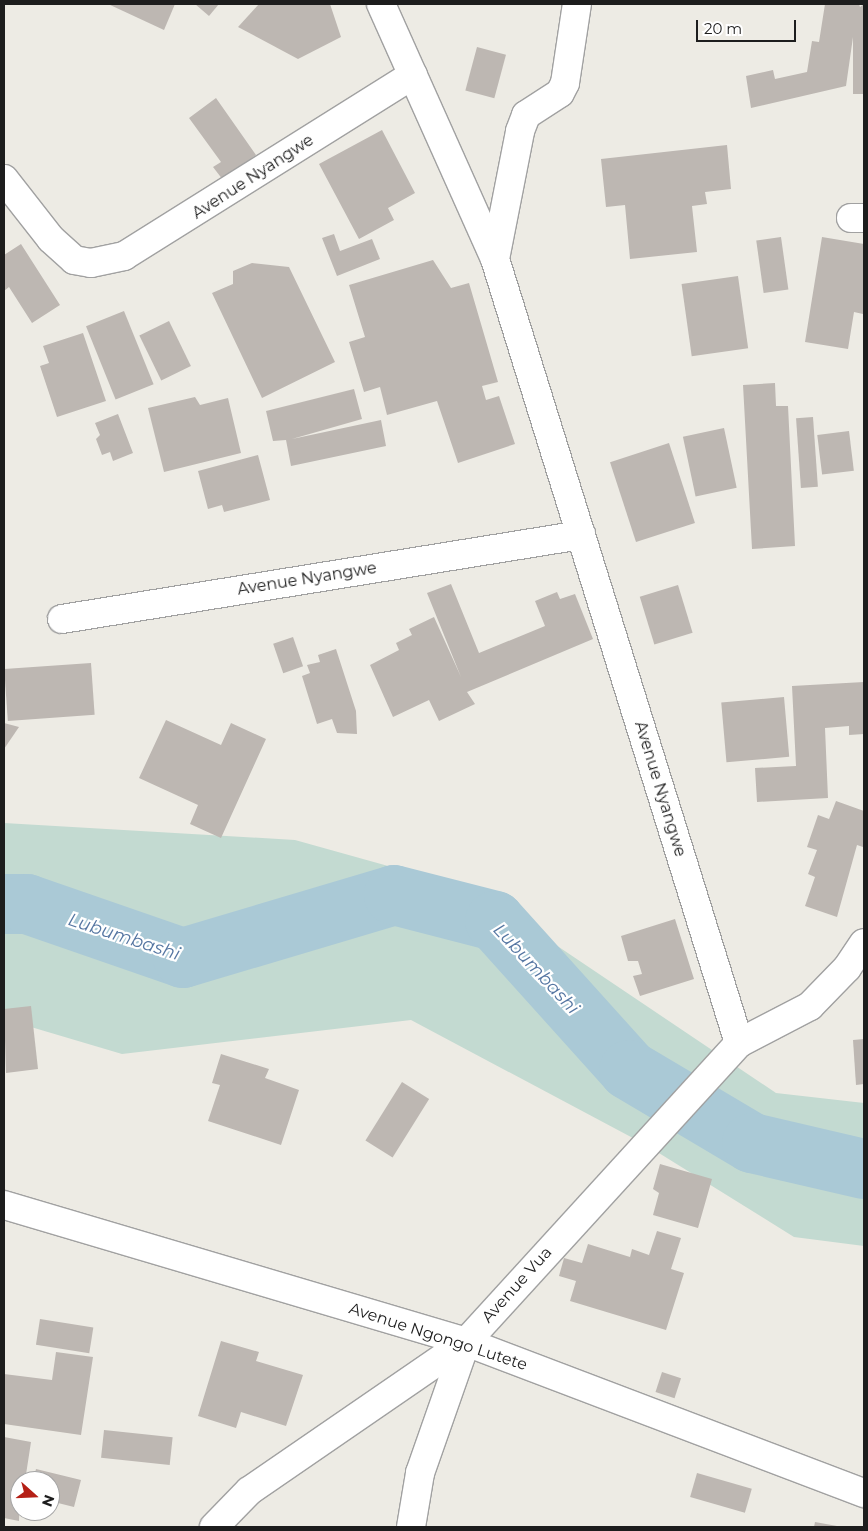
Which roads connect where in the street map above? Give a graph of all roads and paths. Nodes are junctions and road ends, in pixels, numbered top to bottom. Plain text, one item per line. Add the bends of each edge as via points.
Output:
1 (381, 4) edge
2 (578, 4) edge
3 (413, 75) junction
4 (4, 179) edge
5 (495, 259) junction
6 (581, 535) junction
7 (62, 619) dead end
8 (864, 943) edge
9 (734, 1048) junction
10 (4, 1205) edge
11 (466, 1342) junction
12 (864, 1493) edge
13 (214, 1527) edge
14 (411, 1527) edge

1 - 3 street, Avenue Nyangwe
2 - 5 street via 566,83 560,93 526,115 520,131
3 - 4 street, Avenue Nyangwe via 124,256 91,263 74,260 51,239
3 - 5 street, Avenue Nyangwe
5 - 6 street, Avenue Nyangwe
6 - 7 street, Avenue Nyangwe
6 - 9 street, Avenue Nyangwe
8 - 9 street via 847,968 810,1006
9 - 11 street, Avenue Vua via 637,1150
10 - 11 street, Avenue Ngongo Lutete
11 - 12 street, Avenue Ngongo Lutete
11 - 13 street via 249,1491
11 - 14 street, Avenue Vua via 420,1473

